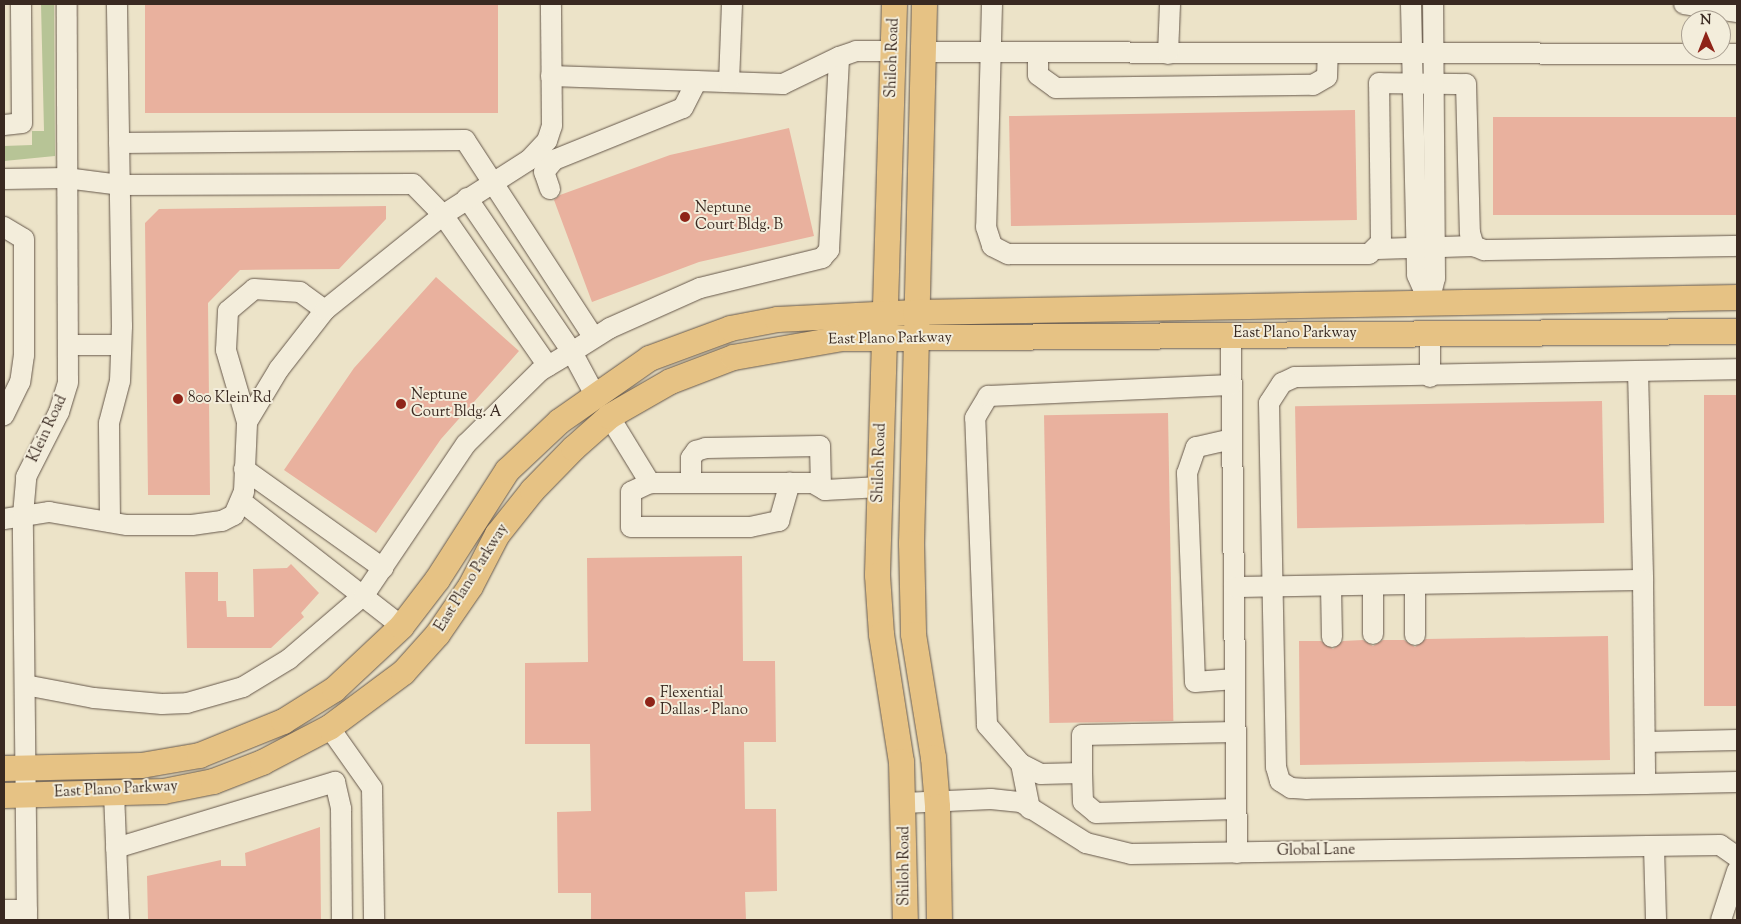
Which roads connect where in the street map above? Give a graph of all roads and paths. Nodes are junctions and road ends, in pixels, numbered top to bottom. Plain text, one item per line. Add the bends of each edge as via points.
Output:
1 (21, 4) edge
2 (67, 4) edge
3 (117, 4) edge
4 (551, 4) edge
5 (732, 4) edge
6 (894, 4) edge
7 (924, 4) edge
8 (992, 4) edge
9 (1170, 4) edge
10 (1412, 4) edge
11 (1433, 4) edge
12 (1684, 4) edge
13 (1737, 12) edge
14 (892, 51) junction
15 (923, 52) junction
16 (1168, 54) junction
17 (1328, 54) junction
18 (1423, 54) junction
19 (1737, 54) edge
20 (991, 55) junction
21 (1038, 55) junction
22 (839, 56) junction
23 (551, 76) junction
24 (696, 81) junction
25 (729, 82) junction
26 (1424, 83) junction
27 (4, 125) edge
28 (119, 143) junction
29 (66, 178) junction
30 (4, 179) edge
31 (491, 181) junction
32 (120, 185) junction
33 (550, 189) dead end
34 (467, 198) junction
35 (443, 215) junction
36 (4, 227) edge
37 (1474, 246) junction
38 (1737, 246) edge
39 (1426, 248) junction
40 (1377, 249) junction
41 (1737, 297) edge
42 (1429, 302) junction
43 (1231, 306) junction
44 (325, 310) junction
45 (887, 312) junction
46 (915, 312) junction
47 (1737, 331) edge
48 (1430, 334) junction
49 (1231, 335) junction
50 (594, 338) junction
51 (885, 338) junction
52 (915, 338) junction
53 (69, 345) junction
54 (122, 345) junction
55 (572, 352) junction
56 (548, 366) junction
57 (1737, 369) edge
58 (1638, 372) junction
59 (1430, 377) junction
60 (1231, 385) junction
61 (594, 393) junction
62 (4, 415) edge
63 (609, 416) junction
64 (247, 422) junction
65 (1232, 439) junction
66 (244, 468) junction
67 (650, 483) junction
68 (790, 483) junction
69 (691, 484) junction
70 (821, 486) junction
71 (880, 487) junction
72 (242, 502) junction
73 (13, 517) edge
74 (110, 522) junction
75 (383, 568) junction
76 (1643, 580) junction
77 (1415, 584) junction
78 (1373, 585) junction
79 (1331, 586) junction
80 (1234, 587) junction
81 (1273, 587) junction
82 (364, 595) junction
83 (401, 626) junction
84 (1373, 634) dead end
85 (1415, 635) dead end
86 (1332, 637) dead end
87 (1235, 679) junction
88 (25, 685) junction
89 (314, 702) junction
90 (329, 727) junction
91 (1236, 732) junction
92 (1737, 740) edge
93 (1645, 742) junction
94 (356, 763) junction
95 (1021, 764) junction
96 (15, 768) edge
97 (1082, 773) junction
98 (335, 782) junction
99 (1737, 782) edge
100 (1645, 784) junction
101 (114, 793) junction
102 (15, 795) edge
103 (936, 801) junction
104 (904, 803) junction
105 (1030, 809) junction
106 (1236, 809) junction
107 (1654, 847) junction
108 (116, 848) junction
109 (1237, 852) junction
110 (1737, 857) edge
111 (1737, 871) edge
112 (4, 910) edge
113 (27, 915) edge
114 (118, 920) edge
115 (342, 920) edge
116 (374, 920) edge
117 (905, 920) edge
118 (939, 920) edge
119 (1656, 920) edge
120 (1721, 920) edge

1 - 27 street via 22,123
2 - 29 street, Klein Road
3 - 28 street
4 - 23 street
5 - 25 street
6 - 14 main road, Shiloh Road
7 - 15 main road, Shiloh Road
8 - 20 street
9 - 16 street
10 - 18 street
11 - 18 street
12 - 13 street
14 - 15 main road
14 - 22 street via 856,51
14 - 45 main road, Shiloh Road
15 - 20 street
15 - 46 main road, Shiloh Road
16 - 17 street
16 - 21 street
17 - 18 street
17 - 21 street via 1328,78 1313,85 1056,88 1038,75
18 - 19 street
18 - 26 street
20 - 21 street
20 - 40 street via 986,227 992,246 1008,254 1368,254
22 - 25 street via 783,84
22 - 50 street via 829,250 822,258 700,288
23 - 24 street
23 - 31 street via 552,126 547,141 529,160
24 - 25 street
24 - 33 street via 682,108 554,160 544,172
26 - 37 street via 1466,84 1470,233
26 - 39 street
26 - 40 street via 1379,83 1381,224
28 - 31 street via 465,140
28 - 32 street
29 - 30 street
29 - 32 street
29 - 53 street, Klein Road
31 - 34 street
31 - 50 street
32 - 35 street via 405,183 420,189
32 - 54 street
34 - 35 street
34 - 55 street
35 - 44 street
35 - 56 street
36 - 62 street via 24,240 24,355 20,382
37 - 38 street via 1484,250
37 - 39 street
39 - 40 street
39 - 42 street via 1417,275
41 - 42 main road, East Plano Parkway
42 - 43 main road, East Plano Parkway
42 - 48 main road
43 - 46 main road, East Plano Parkway
43 - 49 main road
44 - 64 street via 279,369
44 - 64 street via 300,292 254,289 228,311 226,350
45 - 46 main road, East Plano Parkway
45 - 51 main road, Shiloh Road
45 - 61 main road, East Plano Parkway via 777,319 730,328 649,358
46 - 52 main road, Shiloh Road
47 - 48 main road, East Plano Parkway
48 - 49 main road, East Plano Parkway
48 - 59 street
49 - 52 main road, East Plano Parkway
49 - 60 street
50 - 55 street
51 - 52 main road, East Plano Parkway
51 - 63 main road, East Plano Parkway via 832,339 733,357 670,381
51 - 71 main road, Shiloh Road
52 - 103 main road, Shiloh Road via 913,634
53 - 54 street
53 - 73 street, Klein Road via 68,383 59,412 26,476
54 - 74 street via 120,381 109,423
55 - 56 street
55 - 61 street
56 - 75 street via 466,444
57 - 58 street
58 - 59 street
58 - 76 street
59 - 81 street via 1295,377 1274,392 1269,418
60 - 65 street
60 - 95 street via 988,396 975,418 987,725
61 - 63 main road
61 - 83 main road, East Plano Parkway via 507,470 437,579
63 - 67 street
63 - 90 main road, East Plano Parkway via 532,490 497,534 470,586 437,634 403,672
64 - 66 street
65 - 80 street
65 - 87 street via 1196,447 1187,473 1195,682
66 - 72 street
66 - 75 street
67 - 68 street via 631,492 631,527 750,527 779,521
67 - 69 street
68 - 69 street
68 - 70 street
69 - 70 street via 691,458 696,451 706,448 820,446
70 - 71 street via 825,490
71 - 104 main road, Shiloh Road via 877,575 881,634 902,761
72 - 74 street via 234,515 222,521 192,524
72 - 82 street
73 - 74 street via 49,512
73 - 88 street, Klein Road
75 - 82 street
76 - 77 street
76 - 93 street
77 - 78 street
77 - 85 street
78 - 79 street
78 - 84 street
79 - 81 street
79 - 86 street
80 - 81 street
80 - 87 street
81 - 100 street via 1276,767 1280,781 1291,788
82 - 83 street
82 - 88 street via 346,614 275,669 243,687 212,697 162,704 94,698
83 - 89 main road, East Plano Parkway via 334,689
87 - 91 street
88 - 96 street, Klein Road
89 - 90 main road
89 - 96 main road, East Plano Parkway via 275,724 199,755 141,764
90 - 94 street
90 - 101 main road, East Plano Parkway via 262,762 213,781 163,791
91 - 97 street via 1082,735
91 - 106 street
92 - 93 street
93 - 100 street
94 - 98 street
94 - 116 street via 372,788
95 - 97 street via 1041,774
95 - 105 street
96 - 102 street, Klein Road
97 - 106 street via 1083,802 1096,813
98 - 108 street
98 - 115 street via 341,809
99 - 100 street
101 - 102 main road, East Plano Parkway
101 - 108 street
102 - 113 street, Klein Road
103 - 104 street, Global Lane
103 - 105 street, Global Lane via 1021,802
103 - 118 main road, Shiloh Road
104 - 117 main road, Shiloh Road
105 - 109 street, Global Lane via 1086,843 1132,854
106 - 109 street
107 - 109 street, Global Lane
107 - 110 street, Global Lane via 1720,845
107 - 119 street
108 - 114 street
111 - 120 street
112 - 113 street

